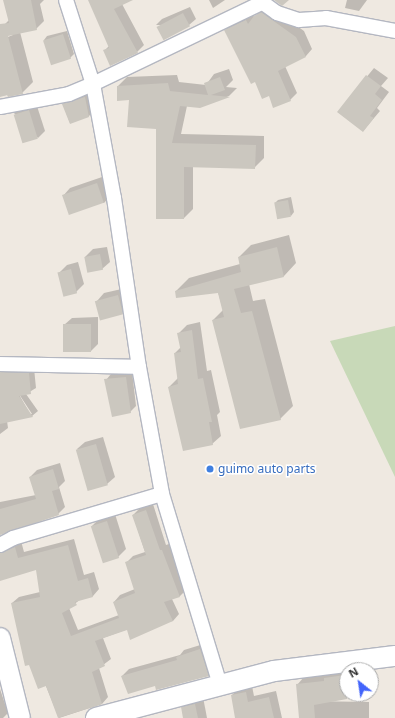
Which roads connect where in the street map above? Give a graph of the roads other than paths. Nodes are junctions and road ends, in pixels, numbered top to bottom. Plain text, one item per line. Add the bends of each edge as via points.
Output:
1 (66, 0) edge
2 (260, 1) edge
3 (395, 31) edge
4 (93, 84) junction
5 (0, 107) edge
6 (0, 364) edge
7 (139, 367) junction
8 (162, 494) junction
9 (0, 545) edge
10 (0, 638) edge
11 (395, 656) edge
12 (220, 685) junction
13 (20, 718) edge
14 (96, 718) edge

1 - 4 street
2 - 3 street via 277,12 299,20 326,18
2 - 4 street
4 - 5 street via 69,94
4 - 7 street via 114,198
6 - 7 street
7 - 8 street
8 - 9 street via 13,538
8 - 12 street
10 - 13 main road
11 - 12 main road via 274,670
12 - 14 main road

